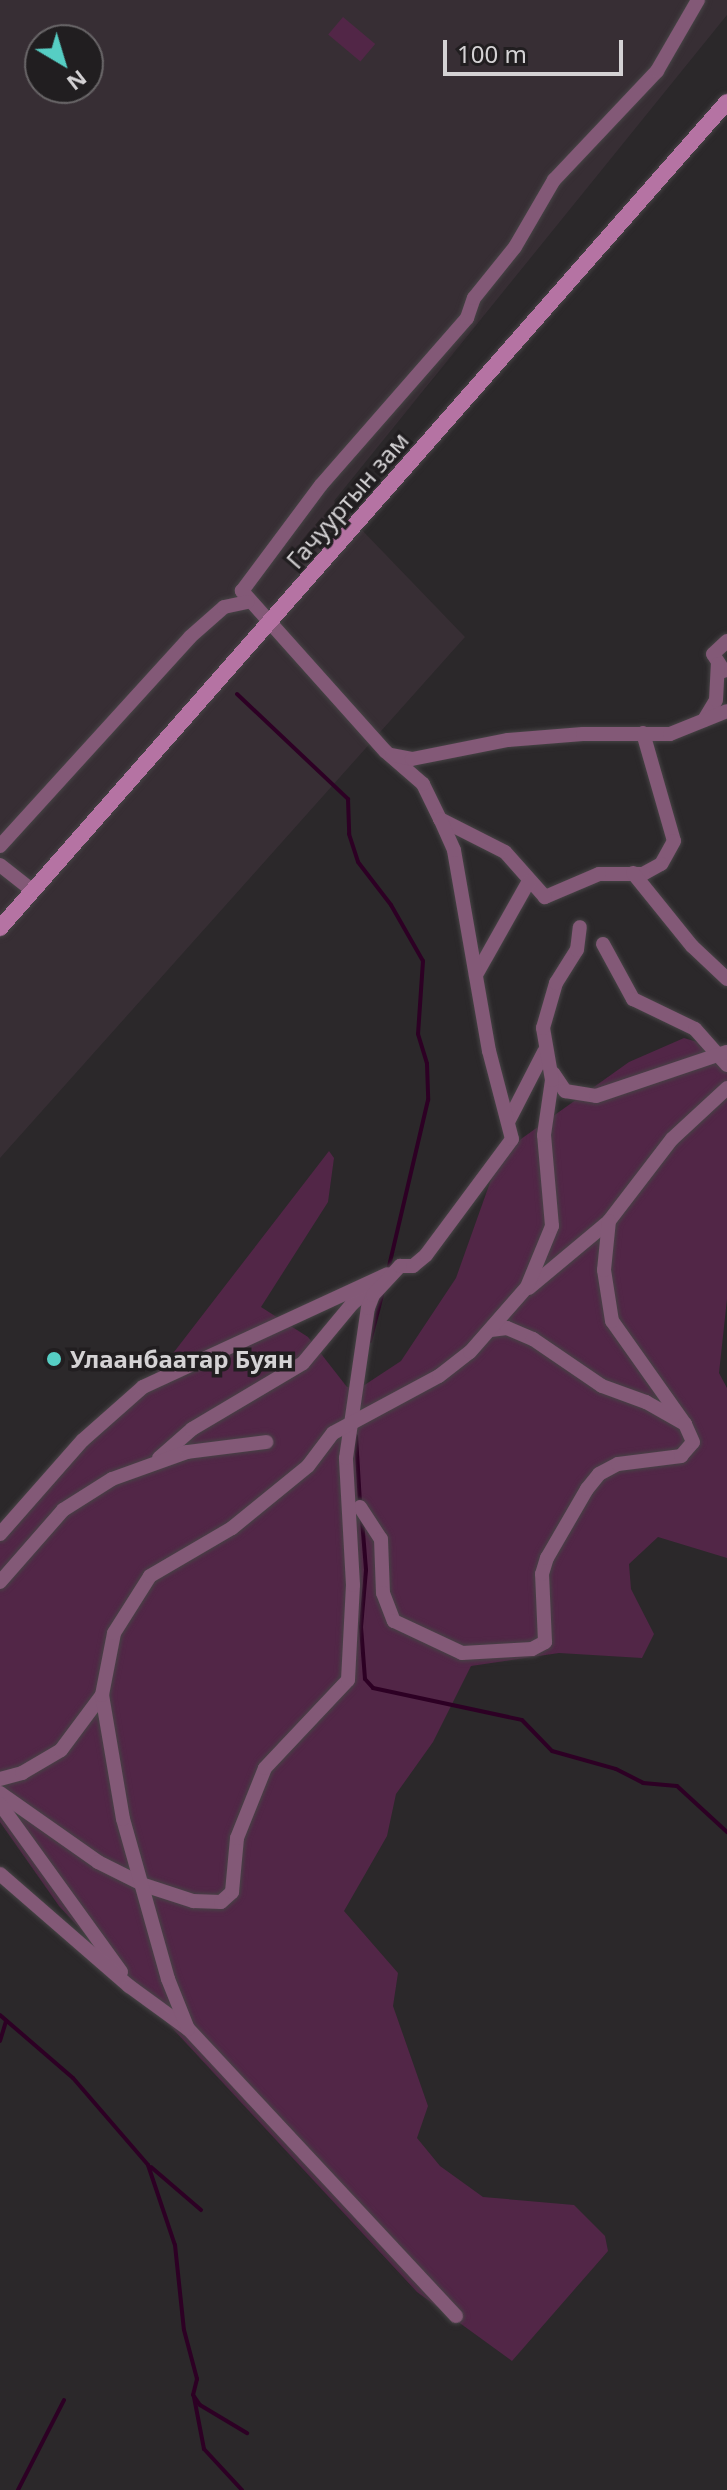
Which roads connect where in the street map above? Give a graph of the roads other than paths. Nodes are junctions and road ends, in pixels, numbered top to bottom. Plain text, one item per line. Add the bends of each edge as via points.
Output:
1 (698, 0) edge
2 (727, 102) edge
3 (247, 602) junction
4 (269, 626) junction
5 (727, 641) edge
6 (722, 669) edge
7 (727, 711) edge
8 (703, 721) junction
9 (643, 733) junction
10 (385, 751) junction
11 (440, 819) junction
12 (0, 846) edge
13 (0, 865) edge
14 (633, 873) junction
15 (529, 881) junction
16 (33, 891) junction
17 (580, 927) dead end
18 (0, 928) edge
19 (603, 944) dead end
20 (476, 975) junction
21 (727, 979) edge
22 (544, 1052) junction
23 (725, 1057) edge
24 (550, 1069) junction
25 (727, 1087) edge
26 (508, 1122) junction
27 (609, 1221) junction
28 (395, 1269) junction
29 (513, 1307) junction
30 (491, 1330) junction
31 (352, 1419) junction
32 (685, 1424) junction
33 (266, 1442) dead end
34 (157, 1459) junction
35 (360, 1507) dead end
36 (0, 1534) edge
37 (0, 1582) edge
38 (102, 1695) junction
39 (0, 1779) edge
40 (0, 1793) edge
41 (0, 1804) edge
42 (0, 1874) edge
43 (144, 1885) junction
44 (129, 1986) junction
45 (188, 2029) junction
46 (456, 2316) dead end

1 - 3 street via 657,71 554,180 515,247 474,298 467,318 250,574 242,591
2 - 4 main road, Гачууртын зам
3 - 4 street
3 - 12 street via 224,607 190,637
4 - 10 street
4 - 16 main road, Гачууртын зам
5 - 6 street via 713,654
6 - 8 street via 716,700
7 - 8 street
8 - 9 street via 670,734
9 - 10 street via 508,740 412,759
9 - 14 street via 674,841 661,864 643,874
10 - 11 street via 423,784
11 - 15 street via 505,852
11 - 20 street via 454,850
13 - 16 street
14 - 15 street via 599,874 545,897
14 - 21 street via 692,946
15 - 20 street
16 - 18 main road, Гачууртын зам
17 - 22 street via 577,950 548,1005
19 - 23 street via 633,999 695,1029
20 - 26 street
22 - 24 street
22 - 26 street
23 - 24 street via 596,1096 565,1091
24 - 29 street via 552,1095 544,1135 552,1226
25 - 27 street via 672,1139
26 - 28 street via 512,1139 442,1235 413,1266
27 - 29 street via 552,1265
27 - 32 street via 604,1270 612,1321
28 - 31 street via 368,1308
28 - 34 street via 352,1304 303,1363 202,1422
28 - 36 street via 287,1324 230,1343 151,1382 93,1431
29 - 30 street
30 - 31 street via 439,1376
30 - 32 street via 507,1328 533,1339 602,1386
31 - 38 street via 333,1433 308,1466 232,1528 150,1576 114,1633
31 - 43 street via 346,1458 353,1585 348,1680 265,1768 237,1838 228,1898 210,1904
32 - 35 street via 693,1442 681,1456 618,1464 599,1474 587,1489 547,1558 542,1574 545,1642 532,1649 462,1653 394,1621 383,1593 381,1539
33 - 34 street
34 - 37 street via 63,1510
38 - 39 street via 61,1750 22,1773
38 - 43 street via 117,1793
40 - 43 street via 98,1862
41 - 44 street
42 - 44 street
43 - 45 street via 168,1979
44 - 45 street
45 - 46 street

